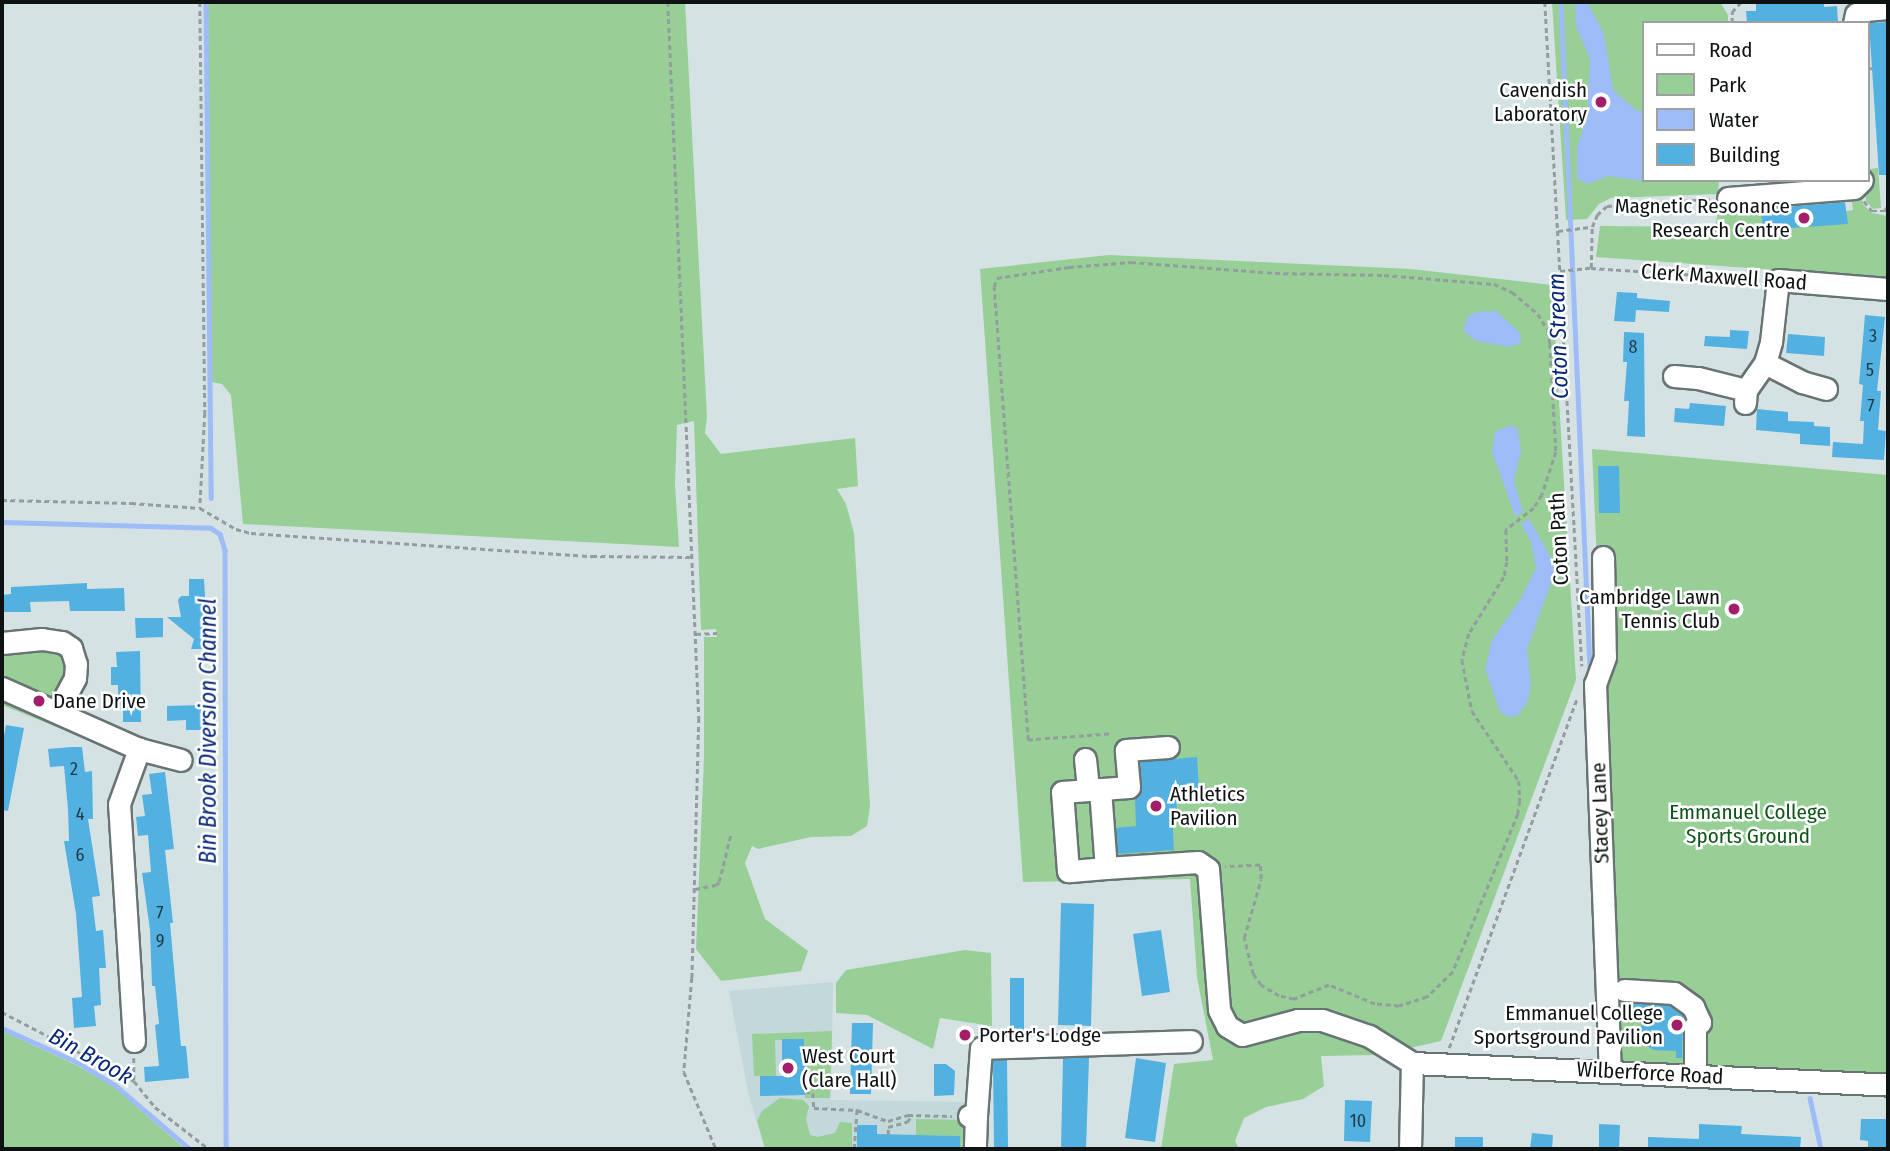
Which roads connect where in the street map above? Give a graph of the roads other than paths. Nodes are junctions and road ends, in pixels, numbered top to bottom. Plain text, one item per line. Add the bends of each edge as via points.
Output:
1 (1888, 8) edge
2 (1854, 21) edge
3 (1860, 182) edge
4 (1728, 198) road end
5 (1888, 289) edge
6 (1765, 363) junction
7 (1670, 375) dead end
8 (1829, 391) dead end
9 (1603, 557) dead end
10 (2, 643) edge
11 (2, 688) edge
12 (57, 712) junction
13 (1168, 747) dead end
14 (139, 749) junction
15 (1085, 759) dead end
16 (181, 760) dead end
17 (1094, 789) junction
18 (1107, 868) junction
19 (1624, 990) dead end
20 (134, 1041) road end
21 (1191, 1041) dead end
22 (1412, 1063) junction
23 (1610, 1070) junction
24 (1695, 1075) junction
25 (1888, 1085) edge
26 (975, 1149) edge
27 (1410, 1149) edge

1 - 2 street via 1865,10 1856,14
3 - 4 street via 1854,188
5 - 6 street, Clerk Maxwell Road via 1778,280 1776,320
6 - 7 street via 1745,396 1698,378
6 - 8 street
9 - 23 street, Stacey Lane via 1605,657 1595,684
10 - 12 street via 42,639 71,648 75,678
11 - 12 street
12 - 14 street
13 - 17 street via 1126,750 1129,786
14 - 16 street
14 - 20 street via 119,804
15 - 17 street
17 - 18 street
17 - 18 street via 1062,792 1068,870
18 - 22 street via 1198,862 1208,869 1219,1010 1227,1026 1242,1035 1298,1020 1322,1020 1369,1035
19 - 24 street via 1674,993 1693,1007 1700,1022 1695,1026
21 - 26 street via 981,1048 972,1116
22 - 23 street, Wilberforce Road
22 - 27 street
23 - 24 street, Wilberforce Road
24 - 25 street, Wilberforce Road

